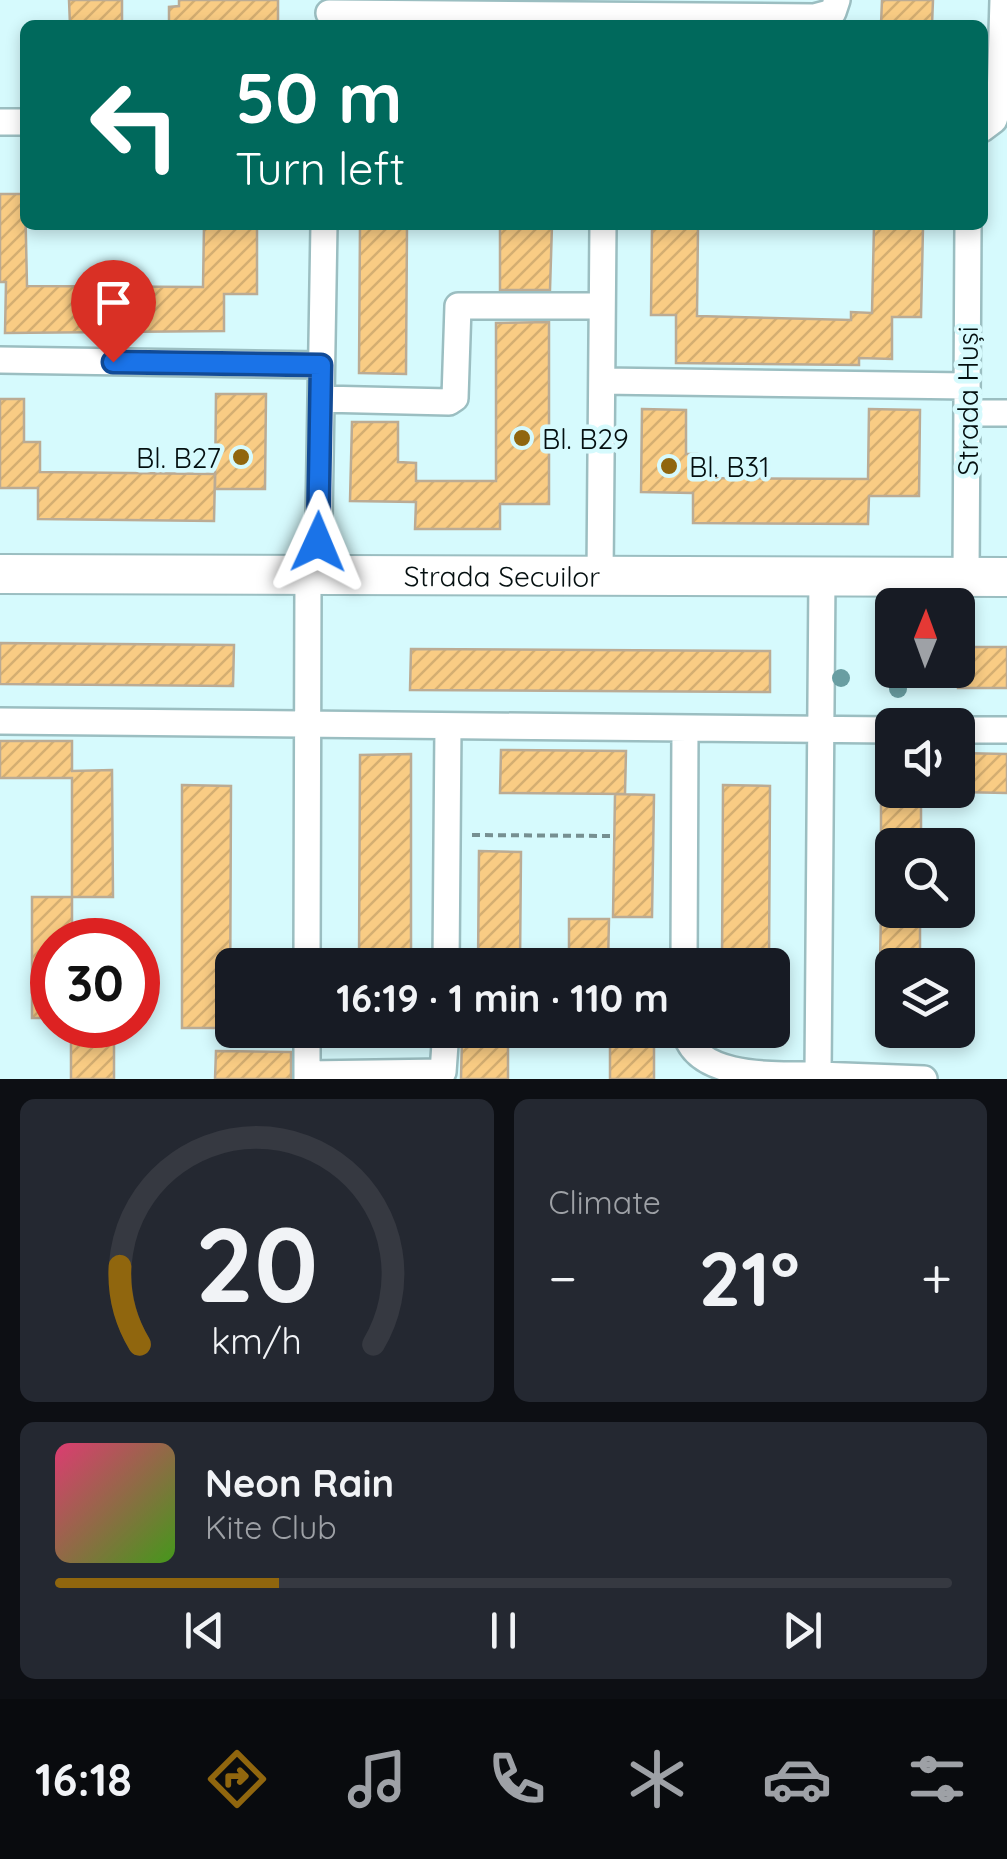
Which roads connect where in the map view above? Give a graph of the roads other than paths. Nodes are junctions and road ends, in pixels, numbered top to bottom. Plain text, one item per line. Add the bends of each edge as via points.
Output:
1 (837, 0) edge
2 (1002, 0) edge
3 (328, 12) edge
4 (668, 20) edge
5 (995, 123) edge
6 (324, 230) edge
7 (603, 230) edge
8 (968, 230) edge
9 (602, 306) junction
10 (0, 360) edge
11 (321, 365) junction
12 (602, 381) junction
13 (968, 386) junction
14 (320, 399) junction
15 (967, 414) junction
16 (1007, 414) edge
17 (0, 574) edge
18 (313, 576) junction
19 (600, 576) junction
20 (822, 577) junction
21 (966, 577) junction
22 (1007, 577) edge
23 (0, 720) edge
24 (308, 724) junction
25 (448, 726) junction
26 (685, 728) junction
27 (820, 729) junction
28 (875, 730) edge
29 (975, 730) edge
30 (1007, 730) edge
31 (307, 948) edge
32 (446, 948) edge
33 (684, 948) edge
34 (307, 1048) edge
35 (445, 1048) edge
36 (689, 1048) edge
37 (818, 1075) junction
38 (307, 1076) edge
39 (746, 1077) edge
40 (924, 1079) edge

1 - 4 street via 833,12 814,18
2 - 5 street
3 - 4 street
6 - 11 street
7 - 9 street
8 - 13 street, Strada Huși
9 - 12 street
9 - 14 street via 458,306 449,402
10 - 11 street
11 - 14 street
12 - 13 street
12 - 19 street
13 - 15 street, Strada Huși
14 - 18 street
15 - 16 street
15 - 21 street, Strada Huși
17 - 18 street, Strada Secuilor
18 - 19 street, Strada Secuilor
18 - 24 street
19 - 20 street, Strada Secuilor
20 - 21 street, Strada Secuilor
20 - 27 street
21 - 22 street, Strada Secuilor
23 - 24 street
24 - 25 street
24 - 31 street
25 - 26 street
25 - 32 street
26 - 27 street
26 - 33 street
27 - 28 street
27 - 37 street
29 - 30 street
34 - 38 street
35 - 38 street via 443,1072
36 - 39 street via 703,1066
37 - 39 street
37 - 40 street

